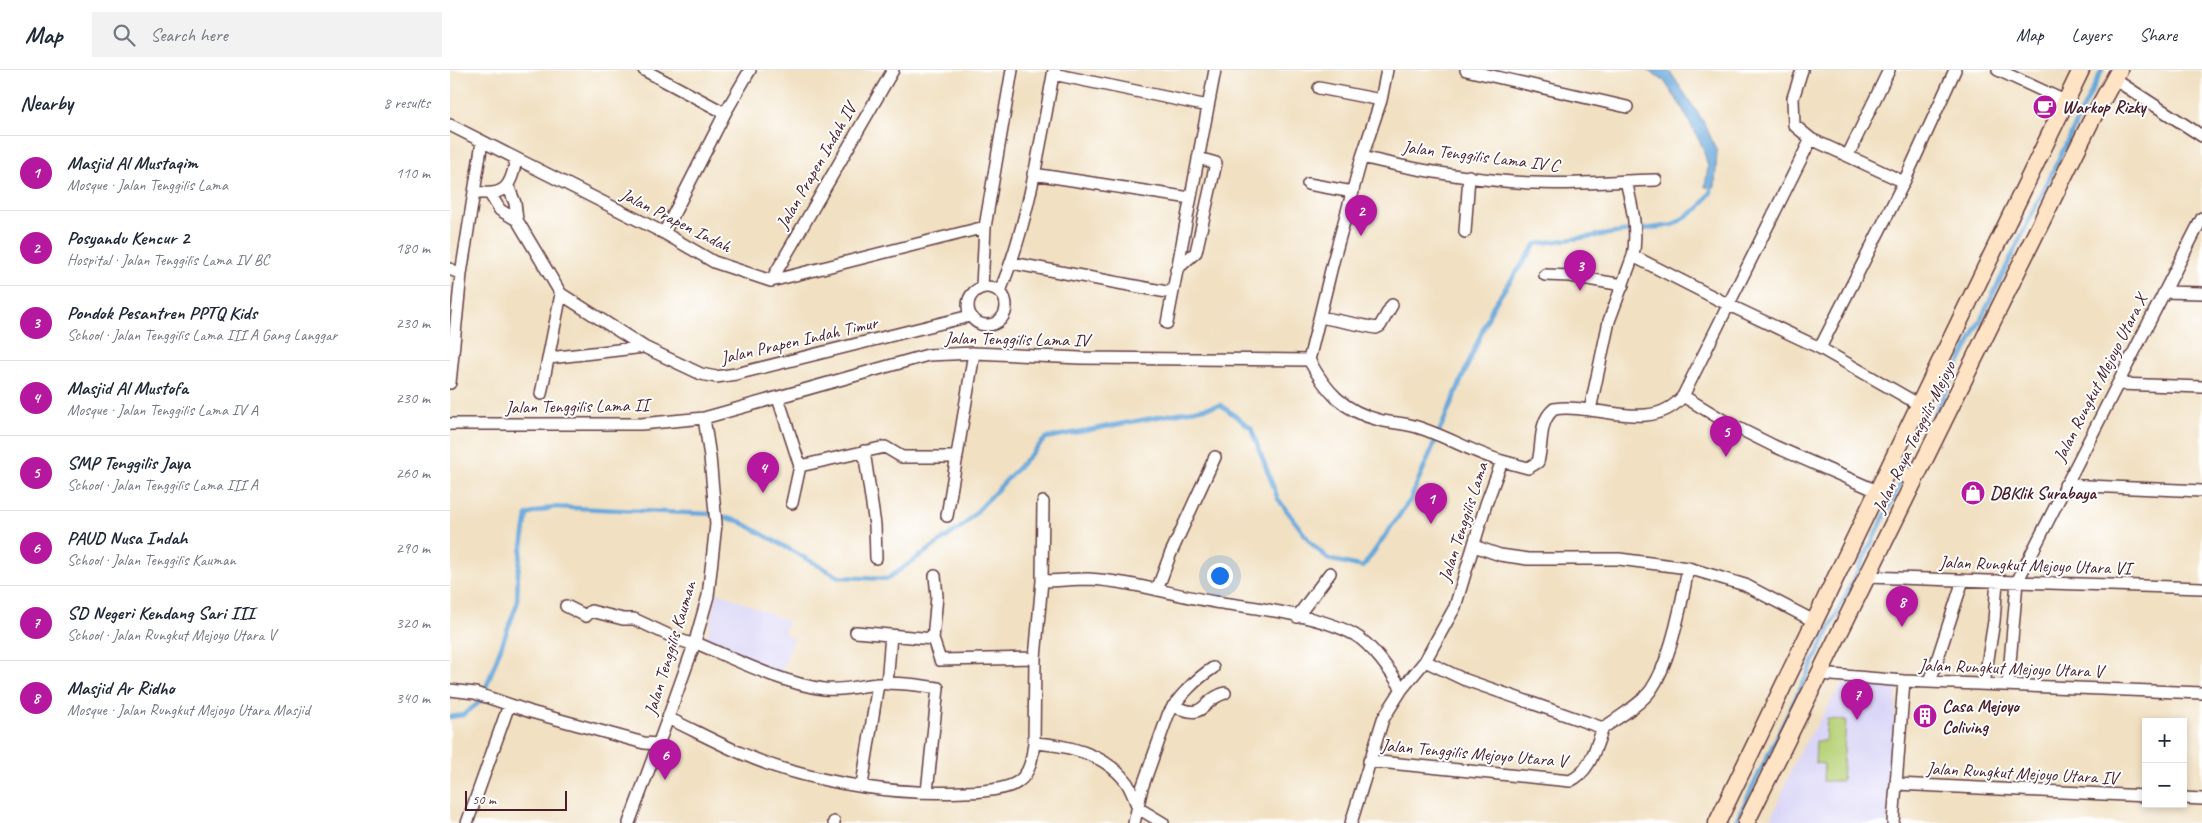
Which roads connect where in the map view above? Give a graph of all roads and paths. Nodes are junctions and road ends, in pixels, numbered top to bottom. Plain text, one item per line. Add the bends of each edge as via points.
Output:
1 (644, 70) edge
2 (750, 70) edge
3 (893, 70) edge
4 (1012, 70) edge
5 (1215, 70) edge
6 (1387, 70) edge
7 (1466, 70) edge
8 (1802, 70) edge
9 (1889, 70) edge
10 (1955, 70) edge
11 (1998, 70) edge
12 (2081, 70) edge
13 (1053, 72) edge
14 (2116, 75) edge
15 (1319, 88) dead end
16 (1381, 100) junction
17 (2067, 102) junction
18 (1208, 106) junction
19 (1627, 107) dead end
20 (726, 113) junction
21 (450, 125) edge
22 (2202, 136) edge
23 (1811, 139) junction
24 (482, 142) junction
25 (1848, 155) junction
26 (1362, 157) junction
27 (1198, 158) junction
28 (516, 159) junction
29 (1033, 174) junction
30 (1469, 176) junction
31 (1656, 180) dead end
32 (1626, 181) junction
33 (1904, 182) junction
34 (1308, 184) dead end
35 (508, 186) junction
36 (474, 192) junction
37 (1353, 192) junction
38 (490, 194) junction
39 (1190, 198) junction
40 (2202, 218) edge
41 (517, 220) junction
42 (985, 227) junction
43 (1465, 232) dead end
44 (664, 233) junction
45 (1633, 256) junction
46 (1012, 263) junction
47 (450, 269) edge
48 (1176, 270) junction
49 (461, 274) junction
50 (1545, 275) dead end
51 (771, 281) junction
52 (1623, 285) junction
53 (982, 287) junction
54 (1000, 291) junction
55 (2164, 292) junction
56 (2202, 292) edge
57 (561, 294) junction
58 (1172, 294) junction
59 (1392, 305) dead end
60 (1728, 305) junction
61 (970, 316) junction
62 (1320, 317) junction
63 (1167, 324) dead end
64 (644, 347) junction
65 (1820, 348) junction
66 (974, 353) junction
67 (549, 358) junction
68 (1309, 360) junction
69 (450, 383) edge
70 (2119, 384) junction
71 (2202, 387) edge
72 (541, 394) dead end
73 (1683, 396) junction
74 (778, 398) junction
75 (1920, 405) junction
76 (1590, 410) junction
77 (704, 418) junction
78 (450, 424) edge
79 (864, 451) junction
80 (958, 457) junction
81 (1215, 457) dead end
82 (1502, 461) junction
83 (800, 466) junction
84 (1891, 469) junction
85 (1912, 478) junction
86 (2065, 485) junction
87 (1877, 491) junction
88 (2202, 491) edge
89 (1043, 502) dead end
90 (792, 503) dead end
91 (947, 516) dead end
92 (1474, 546) junction
93 (876, 558) dead end
94 (1688, 568) junction
95 (1330, 573) dead end
96 (935, 576) dead end
97 (1867, 577) junction
98 (1963, 580) junction
99 (1042, 581) junction
100 (1997, 581) junction
101 (2017, 582) junction
102 (2202, 588) edge
103 (1157, 590) junction
104 (566, 606) dead end
105 (1297, 617) junction
106 (1814, 621) junction
107 (856, 632) dead end
108 (891, 635) junction
109 (933, 639) junction
110 (694, 643) junction
111 (1035, 658) junction
112 (1425, 661) junction
113 (1213, 668) dead end
114 (1820, 674) junction
115 (1904, 681) junction
116 (1930, 682) junction
117 (883, 684) junction
118 (1984, 684) junction
119 (2008, 685) junction
120 (1402, 689) junction
121 (450, 690) edge
122 (1225, 693) dead end
123 (2202, 693) edge
124 (509, 705) junction
125 (1173, 706) junction
126 (668, 718) junction
127 (1603, 728) junction
128 (1034, 743) junction
129 (658, 744) junction
130 (1370, 761) junction
131 (1897, 784) junction
132 (862, 785) junction
133 (927, 792) junction
134 (2142, 796) edge
135 (2187, 798) edge
136 (2202, 799) edge
137 (1138, 808) junction
138 (631, 822) edge
139 (467, 823) edge
140 (1134, 823) edge
141 (1162, 823) edge
142 (1351, 823) edge
143 (1717, 823) edge
144 (1746, 823) edge
145 (1893, 823) edge

1 - 20 street
2 - 20 street
3 - 51 street, Jalan Prapen Indah IV
4 - 42 street
5 - 18 street
6 - 16 street
7 - 19 street
8 - 23 street via 1792,98 1794,125
9 - 25 street
10 - 33 street
11 - 17 street
12 - 17 street, Jalan Raya Tenggilis Mejoyo
13 - 18 street
13 - 29 street
14 - 22 street
14 - 85 street, Jalan Raya Tenggilis Mejoyo
15 - 16 street
16 - 26 street
17 - 75 street, Jalan Raya Tenggilis Mejoyo
18 - 27 street
20 - 44 street
21 - 24 street, Jalan Prapen Indah
23 - 25 street
23 - 60 street
24 - 28 street, Jalan Prapen Indah
24 - 36 street
25 - 33 street
26 - 30 street, Jalan Tenggilis Lama IV C
26 - 37 street
27 - 39 street
27 - 48 street via 1216,163 1196,252
28 - 35 street
28 - 44 street, Jalan Prapen Indah
29 - 39 street
29 - 46 street
30 - 32 street, Jalan Tenggilis Lama IV C via 1532,183
30 - 43 street
31 - 32 street, Jalan Tenggilis Lama IV C
32 - 45 street via 1634,218 1636,242
33 - 65 street
34 - 37 street
35 - 38 street
35 - 41 street, Jalan Prapen Indah Timur via 515,202
36 - 38 street
36 - 49 street
37 - 62 street
38 - 41 street, Jalan Prapen Indah Timur via 500,210
39 - 48 street
40 - 55 street, Jalan Rungkut Mejoyo Utara X
41 - 57 street, Jalan Prapen Indah Timur
42 - 51 street
42 - 53 street
44 - 51 street, Jalan Prapen Indah via 714,262
45 - 52 street
45 - 60 street
46 - 54 street
46 - 58 street
47 - 49 street
48 - 58 street
49 - 69 street
50 - 52 street
52 - 76 street via 1609,321
53 - 54 street
53 - 61 street via 971,295
54 - 61 street via 1007,306 1000,321 984,325
55 - 56 street
55 - 70 street, Jalan Rungkut Mejoyo Utara X
57 - 64 street, Jalan Prapen Indah Timur
57 - 67 street
58 - 63 street
59 - 62 street via 1376,328
60 - 65 street
60 - 73 street
61 - 64 street, Jalan Prapen Indah Timur via 716,377 701,374
62 - 68 street
64 - 67 street
65 - 75 street
66 - 68 street, Jalan Tenggilis Lama IV via 1080,358
66 - 74 street, Jalan Tenggilis Lama IV via 928,355
66 - 80 street
67 - 72 street
68 - 82 street, Jalan Tenggilis Lama via 1324,386 1346,406 1377,420 1416,427 1480,455
70 - 71 street
70 - 86 street, Jalan Rungkut Mejoyo Utara X
73 - 76 street via 1676,404 1647,415
73 - 87 street via 1774,446
74 - 77 street, Jalan Tenggilis Lama IV
74 - 83 street
75 - 84 street, Jalan Raya Tenggilis Mejoyo
76 - 82 street via 1557,408 1546,416 1541,452 1534,467 1522,468
77 - 78 street, Jalan Tenggilis Lama II via 641,424
77 - 110 street, Jalan Tenggilis Kauman via 716,524 708,596
79 - 80 street via 885,447 902,457
79 - 83 street
79 - 93 street via 875,524
80 - 91 street
81 - 103 street
82 - 92 street, Jalan Tenggilis Lama
83 - 90 street
84 - 85 street
84 - 87 street, Jalan Raya Tenggilis Mejoyo
85 - 97 street, Jalan Raya Tenggilis Mejoyo
86 - 88 street
86 - 101 street, Jalan Rungkut Mejoyo Utara X
87 - 106 street, Jalan Raya Tenggilis Mejoyo
89 - 99 street
92 - 94 street via 1500,555 1528,559 1619,559
92 - 112 street, Jalan Tenggilis Lama via 1455,607
94 - 106 street via 1744,585
94 - 127 street via 1671,646 1651,691
95 - 105 street
96 - 109 street
97 - 98 street, Jalan Rungkut Mejoyo Utara VI
97 - 114 street, Jalan Raya Tenggilis Mejoyo
98 - 100 street, Jalan Rungkut Mejoyo Utara VI
98 - 116 street
99 - 103 street via 1088,579
99 - 111 street
100 - 101 street, Jalan Rungkut Mejoyo Utara VI
100 - 118 street
101 - 102 street, Jalan Rungkut Mejoyo Utara VI
101 - 119 street
103 - 105 street
104 - 110 street via 586,616 591,611 634,619 677,639
105 - 120 street via 1356,635 1373,648
106 - 143 street, Jalan Raya Tenggilis Mejoyo
107 - 108 street
108 - 109 street
108 - 117 street
109 - 111 street via 940,660
110 - 117 street via 798,684 838,690
110 - 126 street, Jalan Tenggilis Kauman
111 - 128 street
112 - 120 street, Jalan Tenggilis Lama
112 - 127 street via 1463,679
113 - 125 street via 1202,674
114 - 115 street, Jalan Rungkut Mejoyo Utara V
114 - 144 street, Jalan Raya Tenggilis Mejoyo
115 - 116 street, Jalan Rungkut Mejoyo Utara V
115 - 131 street
116 - 118 street, Jalan Rungkut Mejoyo Utara V
117 - 132 street
117 - 133 street via 938,688
118 - 119 street, Jalan Rungkut Mejoyo Utara V
119 - 123 street, Jalan Rungkut Mejoyo Utara V
120 - 130 street, Jalan Tenggilis Lama via 1383,719
121 - 124 street via 475,693
122 - 125 street via 1198,712 1190,713
124 - 129 street via 644,743
124 - 139 street
125 - 137 street via 1142,788
126 - 129 street, Jalan Tenggilis Kauman
126 - 132 street via 782,768
127 - 130 street, Jalan Tenggilis Mejoyo Utara V via 1588,768 1580,777 1570,781
128 - 133 street via 1028,770 1012,786 974,792
128 - 137 street via 1080,750 1106,764 1127,783
129 - 138 street, Jalan Tenggilis Kauman
130 - 142 street, Jalan Tenggilis Lama
131 - 134 street, Jalan Rungkut Mejoyo Utara IV
131 - 145 street
132 - 133 street via 894,791
135 - 136 street
137 - 140 street
137 - 141 street

